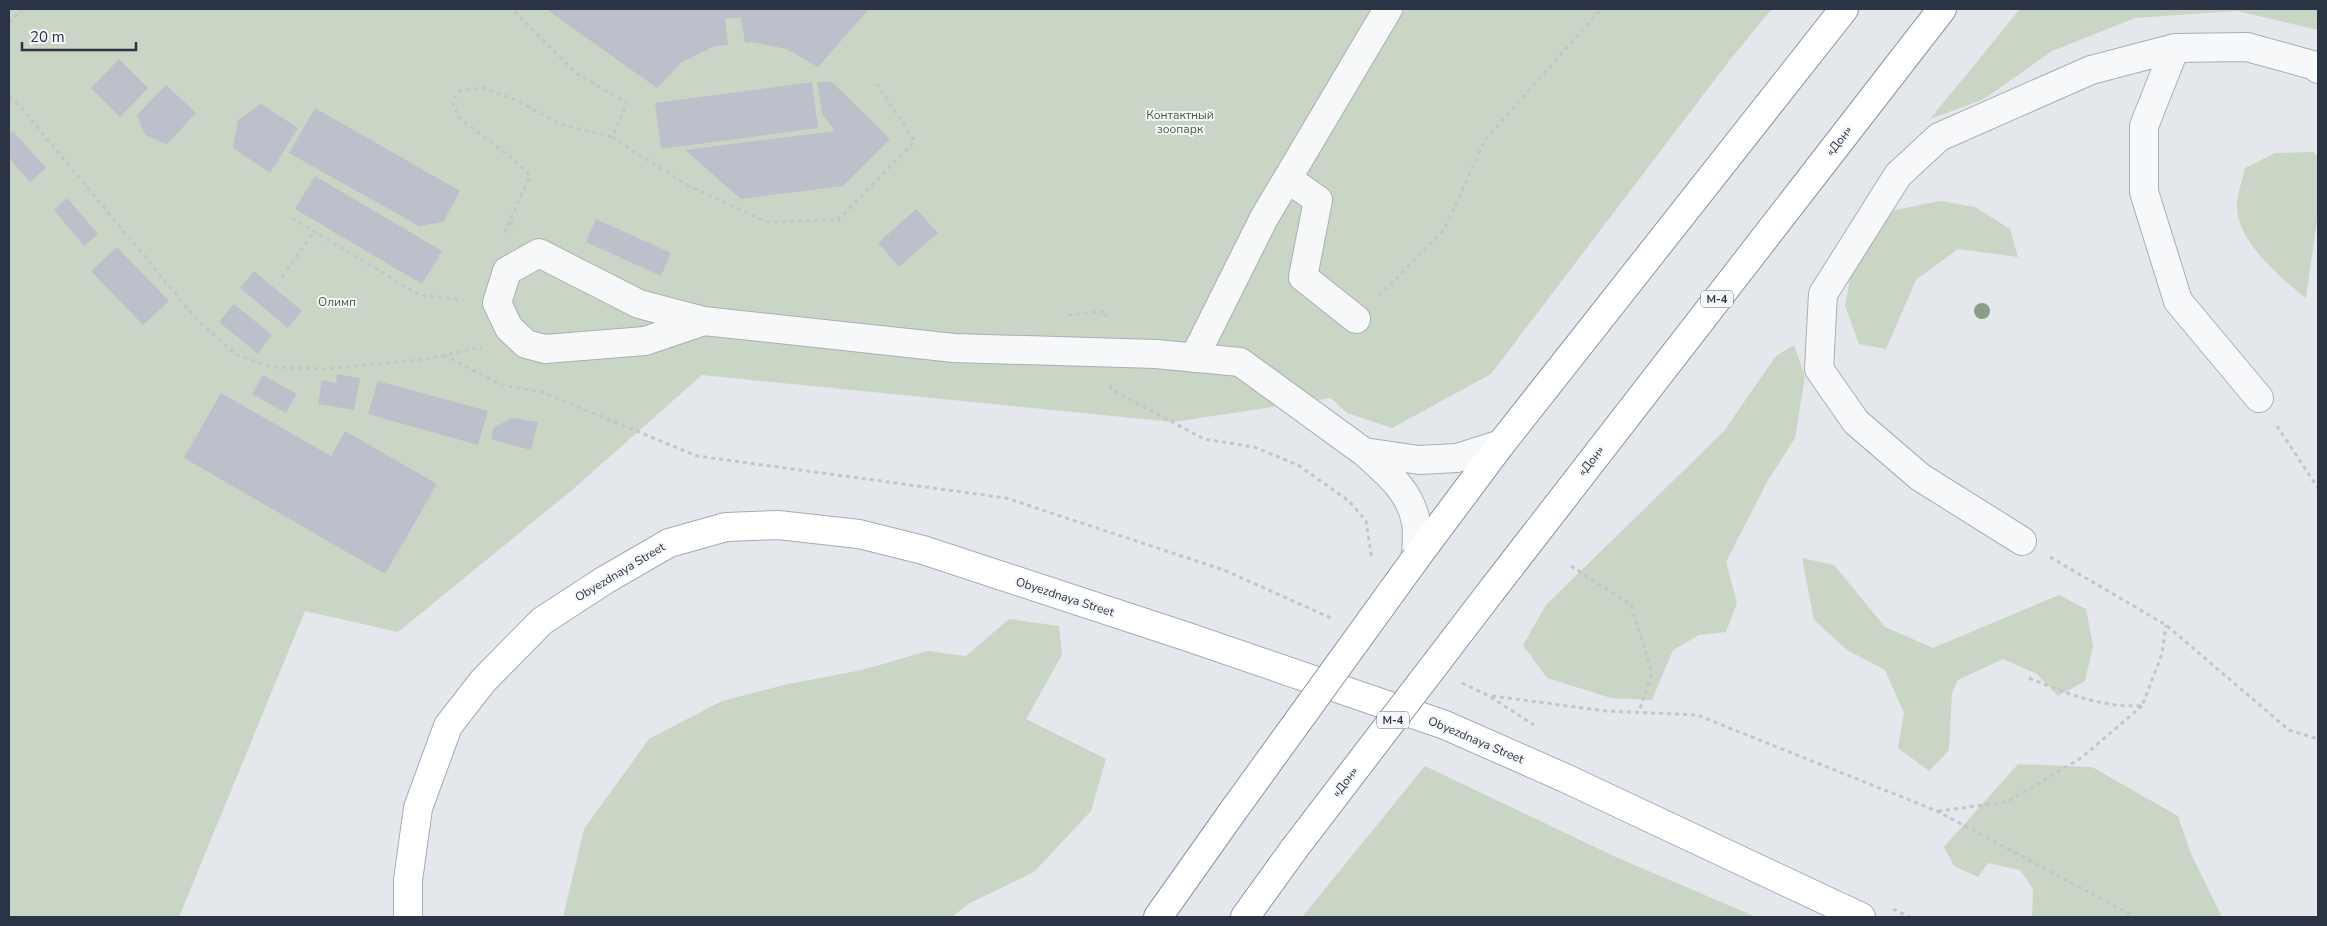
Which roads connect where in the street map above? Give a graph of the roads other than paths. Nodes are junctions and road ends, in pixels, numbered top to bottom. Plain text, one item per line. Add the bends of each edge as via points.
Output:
1 (1388, 9) edge
2 (1844, 9) edge
3 (1942, 9) edge
4 (2175, 48) junction
5 (2318, 69) edge
6 (1288, 179) junction
7 (1356, 319) road end
8 (704, 320) junction
9 (1194, 358) junction
10 (2259, 398) road end
11 (1501, 444) junction
12 (1364, 452) junction
13 (2022, 541) road end
14 (1416, 558) junction
15 (1189, 872) junction
16 (410, 917) edge
17 (1146, 917) edge
18 (1158, 917) edge
19 (1245, 917) edge
20 (1861, 917) edge

1 - 6 lane
2 - 11 main road
3 - 19 main road, «Дон» / М-4, bridge via 1492,590
4 - 5 lane via 2247,47
4 - 10 lane via 2144,126 2144,192 2178,301
4 - 13 lane via 2091,70 1939,136 1898,175 1823,294 1819,368 1856,422 1920,477
6 - 7 lane via 1318,200 1303,276
6 - 9 lane via 1264,218
8 - 8 lane via 639,304 539,253 507,271 497,303 509,328 526,344 545,349 645,341
8 - 9 lane via 954,348
9 - 12 lane via 1240,362
11 - 12 lane via 1457,458 1419,460
11 - 14 main road
12 - 14 lane via 1397,483 1412,506 1416,524
14 - 15 main road, bridge
15 - 17 main road
15 - 18 main road
16 - 20 main road, Obyezdnaya Street via 408,880 418,808 448,726 483,680 542,621 669,543 726,527 778,526 859,534 922,550 1445,725

